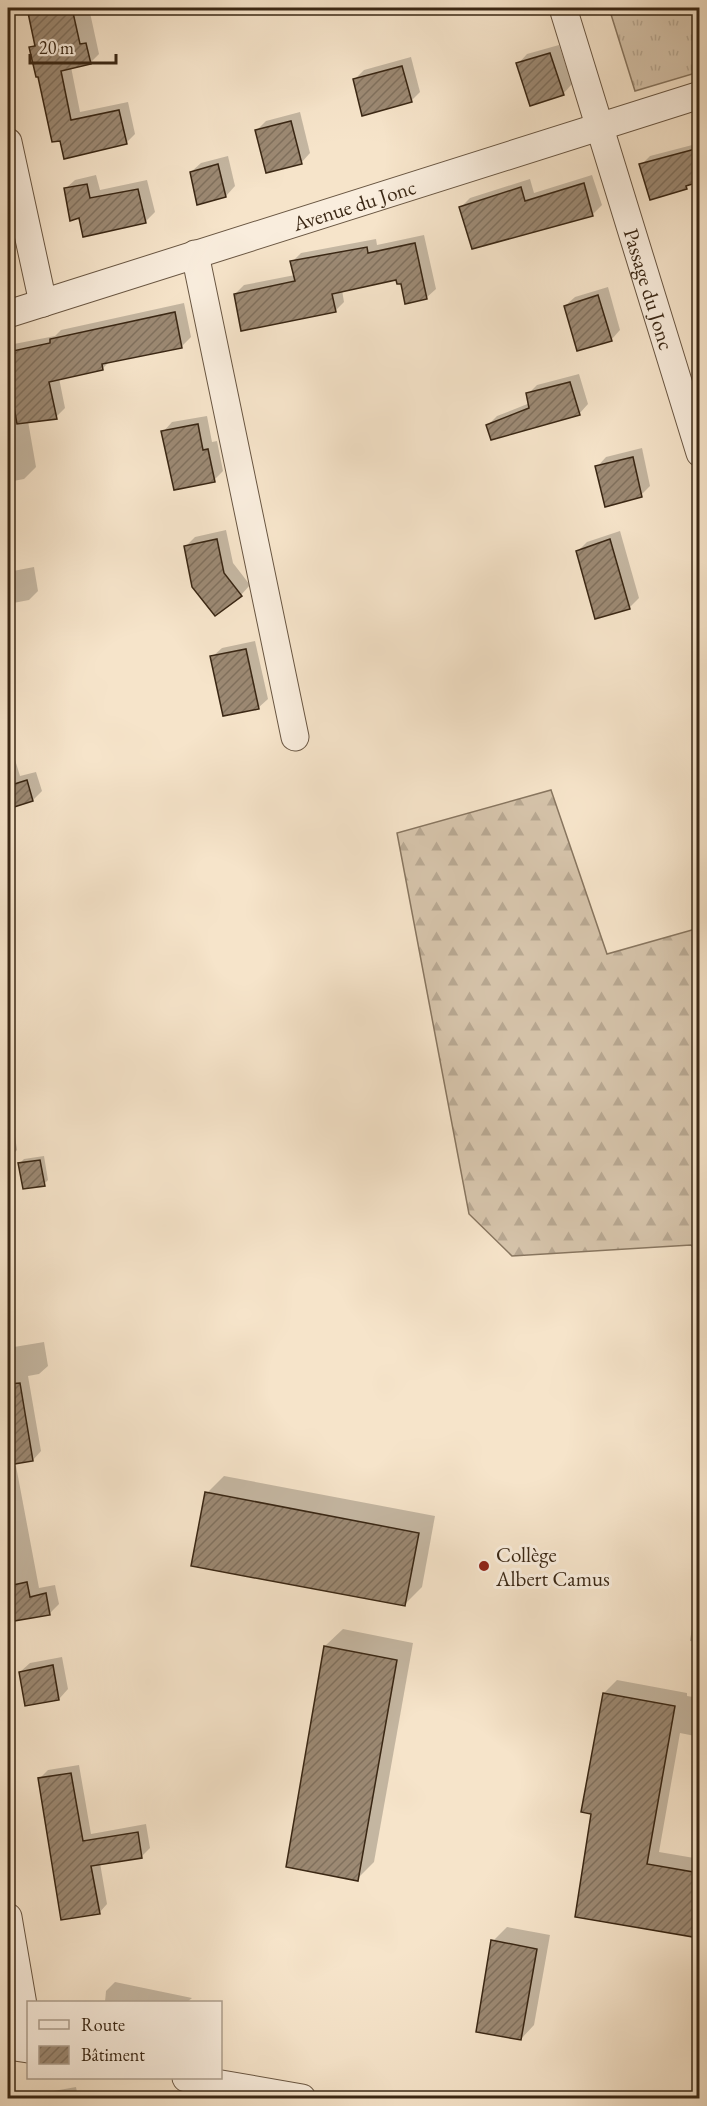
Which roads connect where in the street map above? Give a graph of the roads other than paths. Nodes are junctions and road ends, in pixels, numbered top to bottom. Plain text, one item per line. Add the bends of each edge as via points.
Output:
1 (562, 8) edge
2 (699, 95) edge
3 (600, 126) junction
4 (8, 142) edge
5 (195, 254) junction
6 (43, 303) junction
7 (8, 314) edge
8 (699, 453) edge
9 (295, 737) dead end
10 (8, 1917) edge
11 (27, 2028) edge
12 (8, 2046) edge
13 (27, 2049) edge
14 (192, 2079) edge
15 (302, 2098) edge

1 - 3 street, Passage du Jonc
2 - 3 street, Avenue du Jonc
3 - 5 street, Avenue du Jonc
3 - 8 street, Passage du Jonc
4 - 6 street
5 - 6 street, Avenue du Jonc
5 - 9 street
6 - 7 street, Avenue du Jonc
10 - 11 street
12 - 13 street
14 - 15 street

